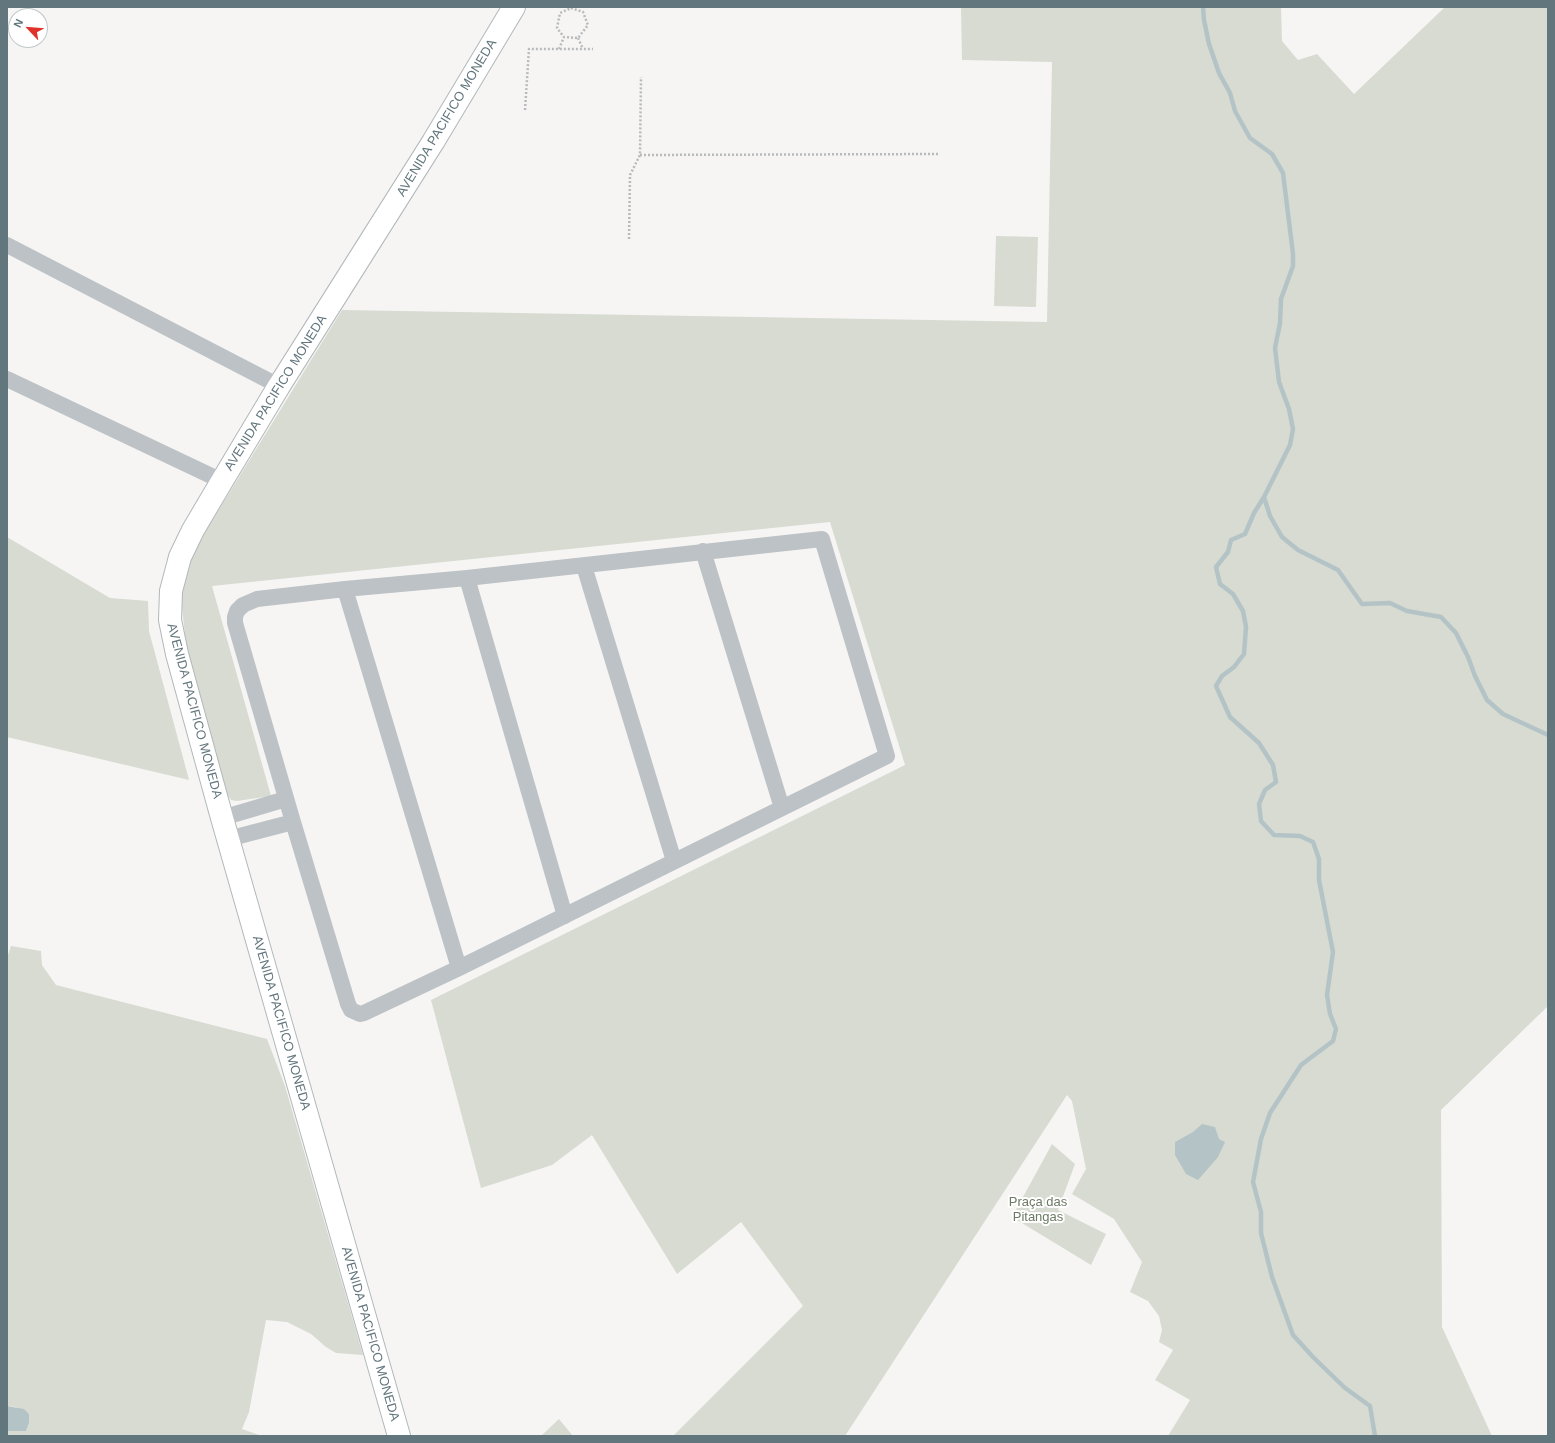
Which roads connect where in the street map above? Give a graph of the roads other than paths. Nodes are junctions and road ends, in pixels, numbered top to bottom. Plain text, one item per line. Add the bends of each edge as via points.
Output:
1 (514, 7) edge
2 (7, 245) edge
3 (7, 379) edge
4 (279, 386) junction
5 (222, 481) junction
6 (703, 551) junction
7 (584, 566) junction
8 (468, 578) junction
9 (345, 589) junction
10 (286, 799) junction
11 (782, 808) junction
12 (222, 818) junction
13 (293, 822) junction
14 (228, 839) junction
15 (674, 861) junction
16 (565, 916) junction
17 (459, 968) junction
18 (399, 1436) edge

1 - 4 street, AVENIDA PACIFICO MONEDA via 433,142
2 - 4 street
3 - 5 street
4 - 5 street, AVENIDA PACIFICO MONEDA
5 - 12 street, AVENIDA PACIFICO MONEDA via 180,557 171,591 170,620
6 - 7 street
6 - 11 street
6 - 11 street via 822,539 887,756
7 - 8 street
7 - 15 street
8 - 9 street
8 - 16 street
9 - 10 street via 257,600 243,605 235,617
9 - 17 street
10 - 12 street
10 - 13 street
11 - 15 street
12 - 14 street, AVENIDA PACIFICO MONEDA
13 - 14 street
13 - 17 street via 351,1010 364,1013
14 - 18 street, AVENIDA PACIFICO MONEDA
15 - 16 street
16 - 17 street

